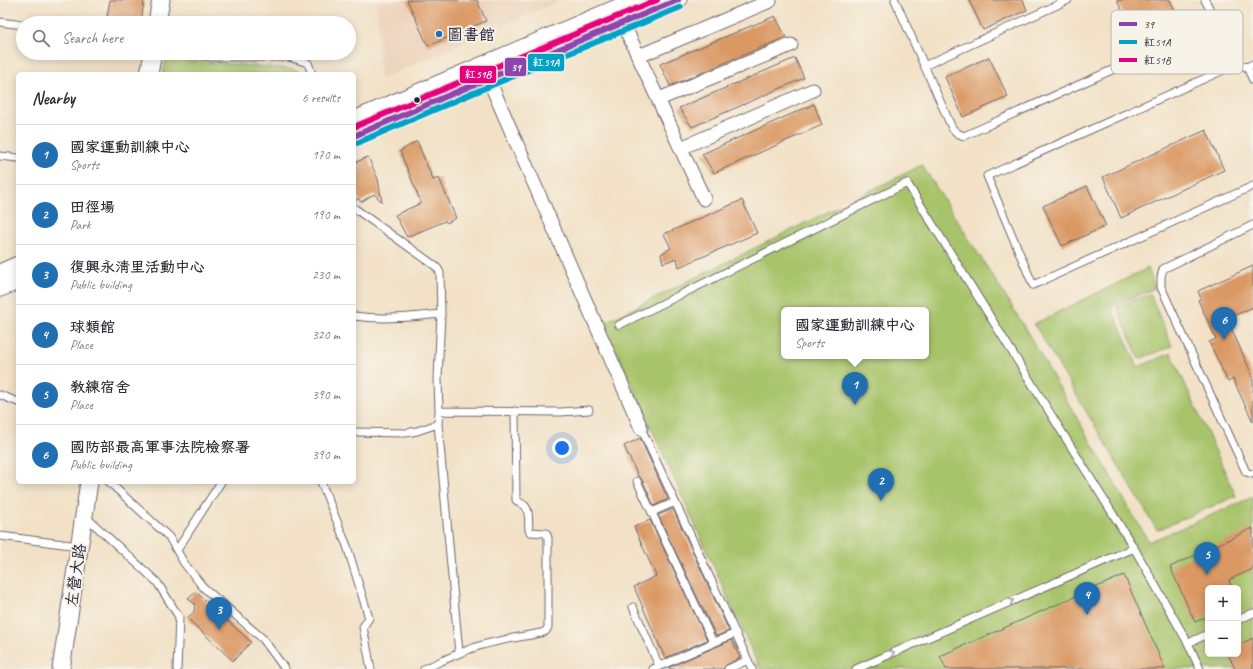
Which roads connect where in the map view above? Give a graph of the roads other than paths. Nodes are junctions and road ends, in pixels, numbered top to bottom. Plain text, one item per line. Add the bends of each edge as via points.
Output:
1 (161, 0) edge
2 (636, 0) edge
3 (678, 0) edge
4 (770, 0) edge
5 (895, 0) edge
6 (1068, 0) edge
7 (1206, 0) edge
8 (1210, 10) edge
9 (159, 16) edge
10 (620, 16) junction
11 (0, 22) edge
12 (16, 24) edge
13 (791, 45) dead end
14 (639, 56) junction
15 (152, 60) edge
16 (298, 60) edge
17 (1250, 65) edge
18 (924, 66) junction
19 (1111, 70) edge
20 (150, 72) edge
21 (311, 72) edge
22 (486, 72) junction
23 (1215, 74) edge
24 (1253, 80) edge
25 (813, 90) dead end
26 (659, 99) junction
27 (356, 119) edge
28 (356, 135) edge
29 (681, 148) junction
30 (0, 156) edge
31 (16, 158) edge
32 (1253, 186) edge
33 (704, 199) dead end
34 (356, 209) edge
35 (1253, 225) edge
36 (16, 266) edge
37 (0, 273) edge
38 (16, 281) edge
39 (0, 288) edge
40 (441, 314) junction
41 (356, 316) edge
42 (619, 325) dead end
43 (0, 395) edge
44 (16, 401) edge
45 (589, 410) dead end
46 (440, 411) junction
47 (515, 411) junction
48 (438, 424) junction
49 (641, 428) joint
50 (356, 432) edge
51 (1253, 474) edge
52 (638, 481) dead end
53 (88, 484) edge
54 (111, 484) edge
55 (220, 484) edge
56 (322, 484) edge
57 (675, 502) junction
58 (652, 512) junction
59 (84, 514) junction
60 (0, 536) edge
61 (79, 546) junction
62 (1134, 548) junction
63 (177, 550) junction
64 (633, 608) dead end
65 (1253, 614) edge
66 (1241, 619) edge
67 (736, 632) junction
68 (1205, 635) edge
69 (713, 642) junction
70 (1188, 643) junction
71 (459, 653) junction
72 (748, 660) junction
73 (656, 668) edge
74 (61, 669) edge
75 (177, 669) edge
76 (285, 669) edge
77 (371, 669) edge
78 (424, 669) edge
79 (728, 669) edge
80 (752, 669) edge
81 (856, 669) edge
82 (1200, 669) edge

1 - 9 street
2 - 10 street
3 - 10 street
4 - 14 street
5 - 18 lane
6 - 18 lane
7 - 8 lane
10 - 14 street
10 - 22 street
11 - 12 lane
13 - 26 street
14 - 26 street
15 - 20 street
16 - 21 lane via 308,63
17 - 24 lane
18 - 19 lane via 952,128 964,136
22 - 27 street
22 - 28 street
22 - 49 street
23 - 32 lane via 987,176 1033,285
25 - 29 street
26 - 29 street
29 - 33 street
30 - 31 lane
34 - 40 lane via 438,269
35 - 51 lane via 1164,269 1161,277 1161,287 1246,472
36 - 37 street
38 - 39 street
40 - 41 lane via 393,318
40 - 46 lane via 438,378
42 - 62 lane via 908,183
43 - 44 lane
45 - 47 lane
46 - 47 lane
46 - 48 lane
47 - 71 lane via 516,500 527,510 530,532 546,533 548,538 548,627 541,633 501,640
48 - 50 lane via 406,433
48 - 71 lane
49 - 57 lane
52 - 58 lane
53 - 59 street, 左營大路
54 - 63 lane via 169,537
55 - 63 lane
56 - 77 lane via 347,546 369,618 363,627
57 - 58 lane
57 - 67 lane
58 - 69 lane
59 - 61 street, 左營大路
59 - 75 lane via 157,582 179,617
60 - 61 lane
61 - 74 street, 左營大路
62 - 70 lane
81 -> 62 lane
63 - 76 lane via 203,587 263,639
64 - 73 lane
65 - 66 lane
67 - 69 lane
67 - 72 lane
68 - 70 lane
69 - 73 lane
70 - 82 lane
71 - 78 lane
72 - 79 lane
72 - 80 lane

